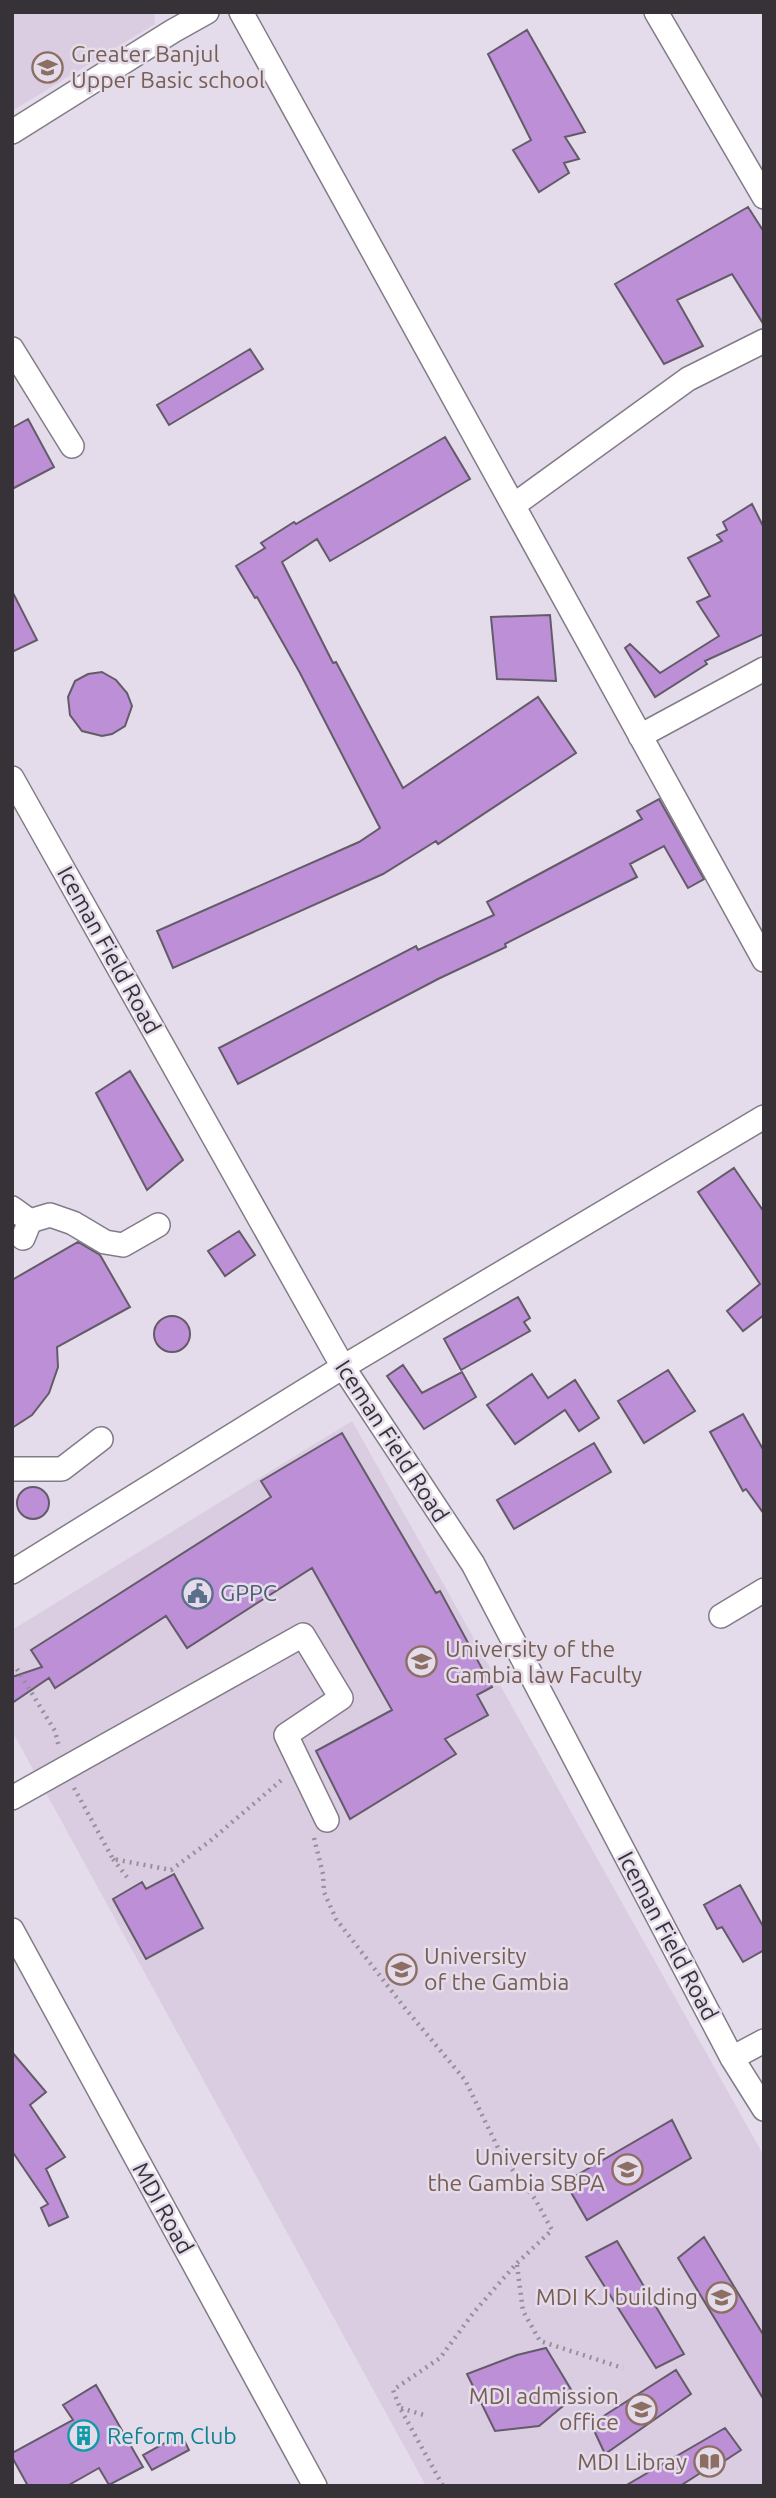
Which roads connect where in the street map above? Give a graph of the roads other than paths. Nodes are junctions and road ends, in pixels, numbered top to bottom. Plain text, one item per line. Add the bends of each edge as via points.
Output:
1 (208, 12) edge
2 (241, 12) edge
3 (656, 12) edge
4 (172, 22) edge
5 (12, 132) edge
6 (764, 197) edge
7 (764, 341) edge
8 (12, 349) edge
9 (72, 446) dead end
10 (514, 505) junction
11 (764, 669) edge
12 (640, 736) junction
13 (12, 778) edge
14 (764, 960) edge
15 (764, 1117) edge
16 (22, 1222) edge
17 (158, 1225) dead end
18 (343, 1367) junction
19 (101, 1439) dead end
20 (12, 1469) edge
21 (12, 1572) edge
22 (764, 1590) edge
23 (721, 1616) dead end
24 (12, 1798) edge
25 (319, 1824) road end
26 (12, 1930) edge
27 (764, 2041) edge
28 (732, 2058) junction
29 (764, 2109) edge
30 (315, 2486) edge

1 - 4 street
2 - 10 street
3 - 6 street
4 - 5 street
7 - 10 street via 688,379
8 - 9 street
10 - 12 street
11 - 12 street
12 - 14 street
13 - 18 street, Iceman Field Road
15 - 18 street
16 - 17 street via 50,1215 105,1242 123,1245
18 - 21 street
18 - 28 street, Iceman Field Road via 473,1564
19 - 20 street via 62,1469
22 - 23 street
24 - 25 street via 303,1635 341,1698 286,1735
26 - 30 street, MDI Road
27 - 28 street
28 - 29 street, Iceman Field Road

